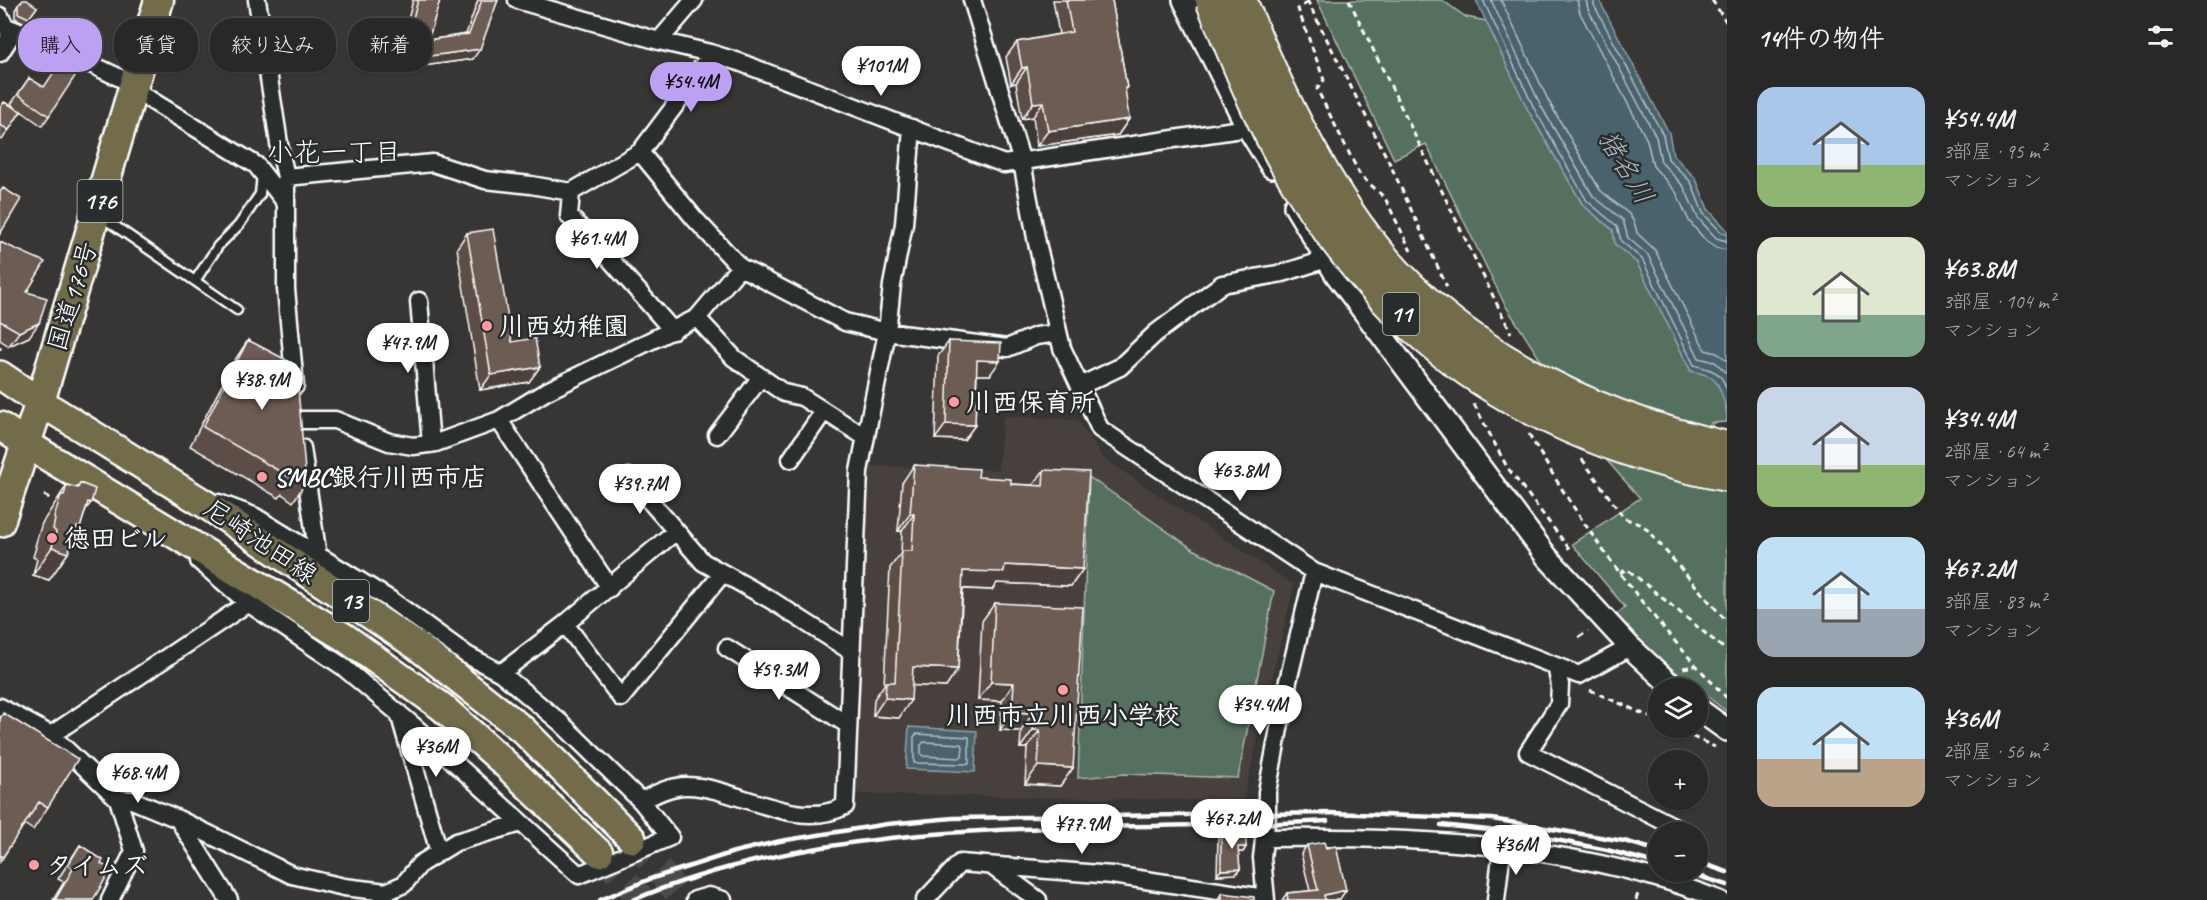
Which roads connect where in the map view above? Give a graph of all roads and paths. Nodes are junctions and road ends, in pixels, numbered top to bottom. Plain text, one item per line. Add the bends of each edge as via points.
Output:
1 (159, 0) edge
2 (257, 0) edge
3 (520, 0) edge
4 (694, 0) edge
5 (972, 0) edge
6 (1184, 0) edge
7 (1212, 0) edge
8 (1240, 0) edge
9 (1349, 0) edge
10 (1712, 0) edge
11 (4, 22) edge
12 (1727, 23) edge
13 (659, 41) junction
14 (710, 52) junction
15 (0, 53) edge
16 (135, 85) junction
17 (912, 128) junction
18 (1248, 128) junction
19 (640, 152) junction
20 (1022, 162) junction
21 (262, 172) junction
22 (286, 177) junction
23 (571, 192) junction
24 (286, 203) junction
25 (97, 213) junction
26 (1327, 259) junction
27 (740, 267) junction
28 (195, 281) junction
29 (419, 301) dead end
30 (237, 310) dead end
31 (697, 318) junction
32 (673, 330) junction
33 (887, 332) junction
34 (1058, 333) junction
35 (1515, 341) dead end
36 (0, 375) edge
37 (761, 377) junction
38 (1080, 386) junction
39 (40, 402) junction
40 (824, 411) junction
41 (298, 420) junction
42 (499, 420) junction
43 (0, 426) edge
44 (717, 435) dead end
45 (865, 437) junction
46 (25, 444) junction
47 (431, 444) junction
48 (1727, 448) edge
49 (791, 459) dead end
50 (1582, 459) dead end
51 (1727, 475) edge
52 (629, 477) dead end
53 (182, 489) junction
54 (44, 495) dead end
55 (51, 499) dead end
56 (0, 522) edge
57 (155, 523) junction
58 (676, 531) junction
59 (318, 557) junction
60 (1314, 572) junction
61 (1620, 573) dead end
62 (723, 574) junction
63 (610, 588) junction
64 (248, 603) junction
65 (1727, 622) edge
66 (565, 624) junction
67 (1593, 627) dead end
68 (1580, 637) dead end
69 (1630, 647) junction
70 (727, 648) dead end
71 (1727, 651) edge
72 (852, 652) junction
73 (1556, 666) junction
74 (501, 673) junction
75 (1579, 675) junction
76 (1663, 678) edge
77 (0, 707) edge
78 (399, 713) junction
79 (1648, 716) edge
80 (1708, 721) edge
81 (848, 725) junction
82 (51, 735) junction
83 (1708, 736) edge
84 (1723, 740) edge
85 (118, 799) junction
86 (640, 801) junction
87 (178, 819) junction
88 (1665, 822) edge
89 (521, 823) junction
90 (1264, 838) junction
91 (632, 839) tunnel mouth
92 (1502, 848) junction
93 (439, 852) junction
94 (599, 853) tunnel mouth
95 (993, 866) junction
96 (1709, 893) edge
97 (1266, 899) edge
98 (110, 900) edge
99 (229, 900) edge
100 (695, 900) edge
101 (723, 900) edge
102 (925, 900) edge
103 (1038, 900) edge
104 (1496, 900) edge

1 - 16 highway, 国道176号 / 176
2 - 22 street
3 - 13 street
4 - 13 street
5 - 20 street
6 - 18 street
7 - 51 highway, 11, bridge via 1258,106 1302,190 1340,245 1382,295 1429,340 1475,375 1589,434 1650,456
8 - 48 highway, 11, bridge via 1326,179 1397,273 1440,314 1490,352 1540,382 1654,428
9 - 35 path
10 - 12 path
11 - 15 street via 9,39
11 - 16 street
13 - 14 street
14 - 17 street
14 - 19 street via 695,79
16 - 21 street via 144,96
16 - 25 highway, 国道176号 / 176
17 - 20 street via 1004,164
17 - 33 street via 904,224
18 - 20 street
18 - 26 street
19 - 23 street
19 - 27 street
20 - 34 street
21 - 24 street
21 - 28 lane via 260,194
22 - 23 street via 433,163 485,180
22 - 24 street
23 - 32 street via 569,216
24 - 41 street via 286,289
25 - 28 lane
25 - 39 highway, 国道176号 / 176
26 - 38 street via 1283,273 1222,284 1156,333 1120,367
26 - 69 street via 1547,557
27 - 31 street
27 - 33 street via 845,322
28 - 30 lane
29 - 47 street
31 - 32 street
31 - 37 street via 734,358
32 - 42 street via 547,391
33 - 34 street via 1007,348 1036,336
33 - 45 street
34 - 38 street
36 - 39 main road, 尼崎池田線
37 - 40 street via 784,393 802,397
37 - 44 street
38 - 60 street via 1100,429
39 - 46 highway, 国道176号 / 176
39 - 53 main road, 尼崎池田線 / 13
40 - 45 street
40 - 49 street
41 - 47 street via 335,420 389,442
41 - 59 street
42 - 47 street
42 - 63 street
43 - 46 main road, 尼崎池田線
45 - 72 street via 859,471
46 - 56 highway, 国道176号 / 176
46 - 57 main road, 尼崎池田線 / 13
50 - 65 path via 1624,518 1644,526
52 - 58 street
53 - 59 street via 254,516
53 - 91 main road, 尼崎池田線 / 13 via 417,646 523,730
54 - 55 path
57 - 64 street
57 - 94 main road, 尼崎池田線 / 13 via 344,637 442,707
58 - 62 street via 704,562
58 - 63 street
59 - 74 street via 391,600 466,655
60 - 73 street
60 - 90 street via 1266,792
61 - 71 path via 1627,569
62 - 66 street via 621,698
62 - 72 street
63 - 66 street
64 - 78 street via 342,666
64 - 82 street
66 - 74 street
67 - 68 path
69 - 75 street
69 - 76 street
70 - 81 street
72 - 81 street
73 - 75 street
73 - 88 street via 1559,704 1528,752
74 - 86 street via 561,723
75 - 79 path via 1584,687
77 - 82 street
78 - 89 street
78 - 93 street
80 - 84 street
81 - 86 street via 844,806 831,813 767,808 687,786
82 - 85 street
83 - 84 path
85 - 87 street via 132,800
85 - 98 street via 134,851
86 - 89 street via 670,837 579,875
87 - 93 street via 292,875 365,890 386,892 404,884 420,864
87 - 99 street
89 - 93 street via 456,842
90 - 92 street via 1432,840
90 - 97 street
92 - 96 street via 1619,869
92 - 104 street
95 - 97 street via 1112,875
95 - 102 street via 960,864
95 - 103 street
100 - 101 street via 709,896

